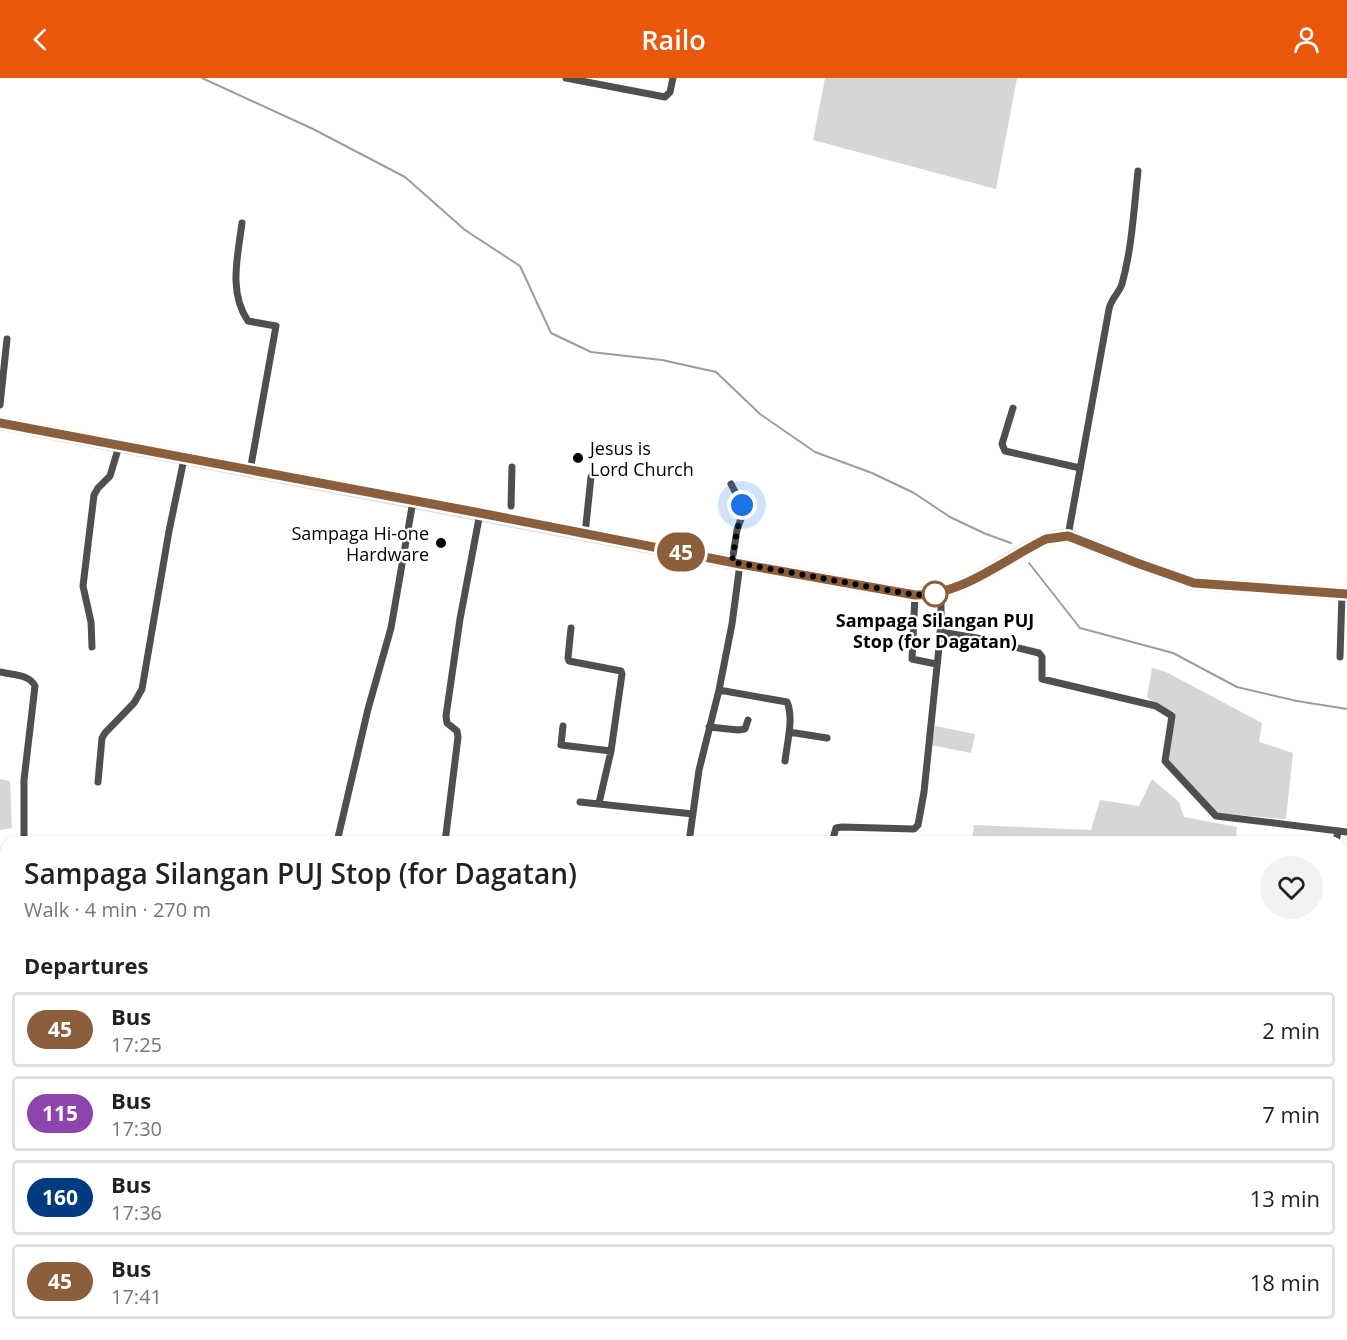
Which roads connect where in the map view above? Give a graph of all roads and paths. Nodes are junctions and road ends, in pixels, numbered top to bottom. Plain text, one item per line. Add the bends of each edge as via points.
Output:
1 (566, 78) edge
2 (673, 78) edge
3 (1138, 171) dead end
4 (242, 224) dead end
5 (7, 339) dead end
6 (0, 405) edge
7 (1012, 408) dead end
8 (0, 423) edge
9 (119, 446) junction
10 (184, 459) junction
11 (512, 467) dead end
12 (1080, 468) junction
13 (250, 471) junction
14 (591, 477) dead end
15 (731, 484) dead end
16 (413, 501) junction
17 (510, 512) junction
18 (480, 513) junction
19 (585, 534) junction
20 (1068, 536) junction
21 (736, 563) junction
22 (941, 593) junction
23 (1345, 594) edge
24 (915, 595) junction
25 (571, 628) dead end
26 (940, 632) junction
27 (92, 647) dead end
28 (1340, 657) dead end
29 (936, 664) junction
30 (0, 672) edge
31 (718, 690) junction
32 (748, 720) dead end
33 (563, 726) dead end
34 (709, 727) junction
35 (789, 732) junction
36 (827, 738) dead end
37 (611, 752) junction
38 (785, 760) dead end
39 (98, 782) dead end
40 (580, 802) dead end
41 (599, 803) junction
42 (693, 814) junction
43 (1338, 831) junction
44 (1347, 832) edge
45 (24, 836) edge
46 (338, 836) edge
47 (446, 836) edge
48 (690, 836) edge
49 (834, 836) edge
50 (1337, 836) edge

1 - 2 street via 664,97
3 - 12 street via 1122,284 1109,309
4 - 13 street via 235,278 242,312 248,321 276,326
5 - 6 street
7 - 12 street via 1002,444 1005,451
8 - 9 main road
9 - 10 main road
9 - 27 street via 110,476 94,495 83,586
10 - 13 main road
10 - 39 street via 142,689 102,738
11 - 17 street
12 - 20 street
13 - 16 main road
14 - 19 street
15 - 21 street via 742,505
16 - 18 main road
16 - 46 street via 391,628
17 - 18 main road
17 - 19 main road
18 - 47 street via 446,716 458,737
19 - 21 main road
20 - 22 main road via 1046,539
20 - 23 main road via 1194,583
21 - 24 main road
21 - 31 street via 732,624
22 - 24 main road
22 - 26 street
23 - 28 street
24 - 29 street via 912,659
25 - 37 street via 569,661 622,674
26 - 29 street
26 - 43 street via 1039,653 1042,679 1165,711 1172,716 1165,761 1216,816
29 - 49 street via 918,825 914,829 842,827 836,828
30 - 45 street via 27,678 34,686 24,780
31 - 34 street
31 - 35 street via 787,702
32 - 34 street via 746,727 738,730
33 - 37 street via 561,745
34 - 42 street
35 - 36 street
35 - 38 street
37 - 41 street
40 - 41 street
41 - 42 street
42 - 48 street
43 - 44 street
43 - 50 street

